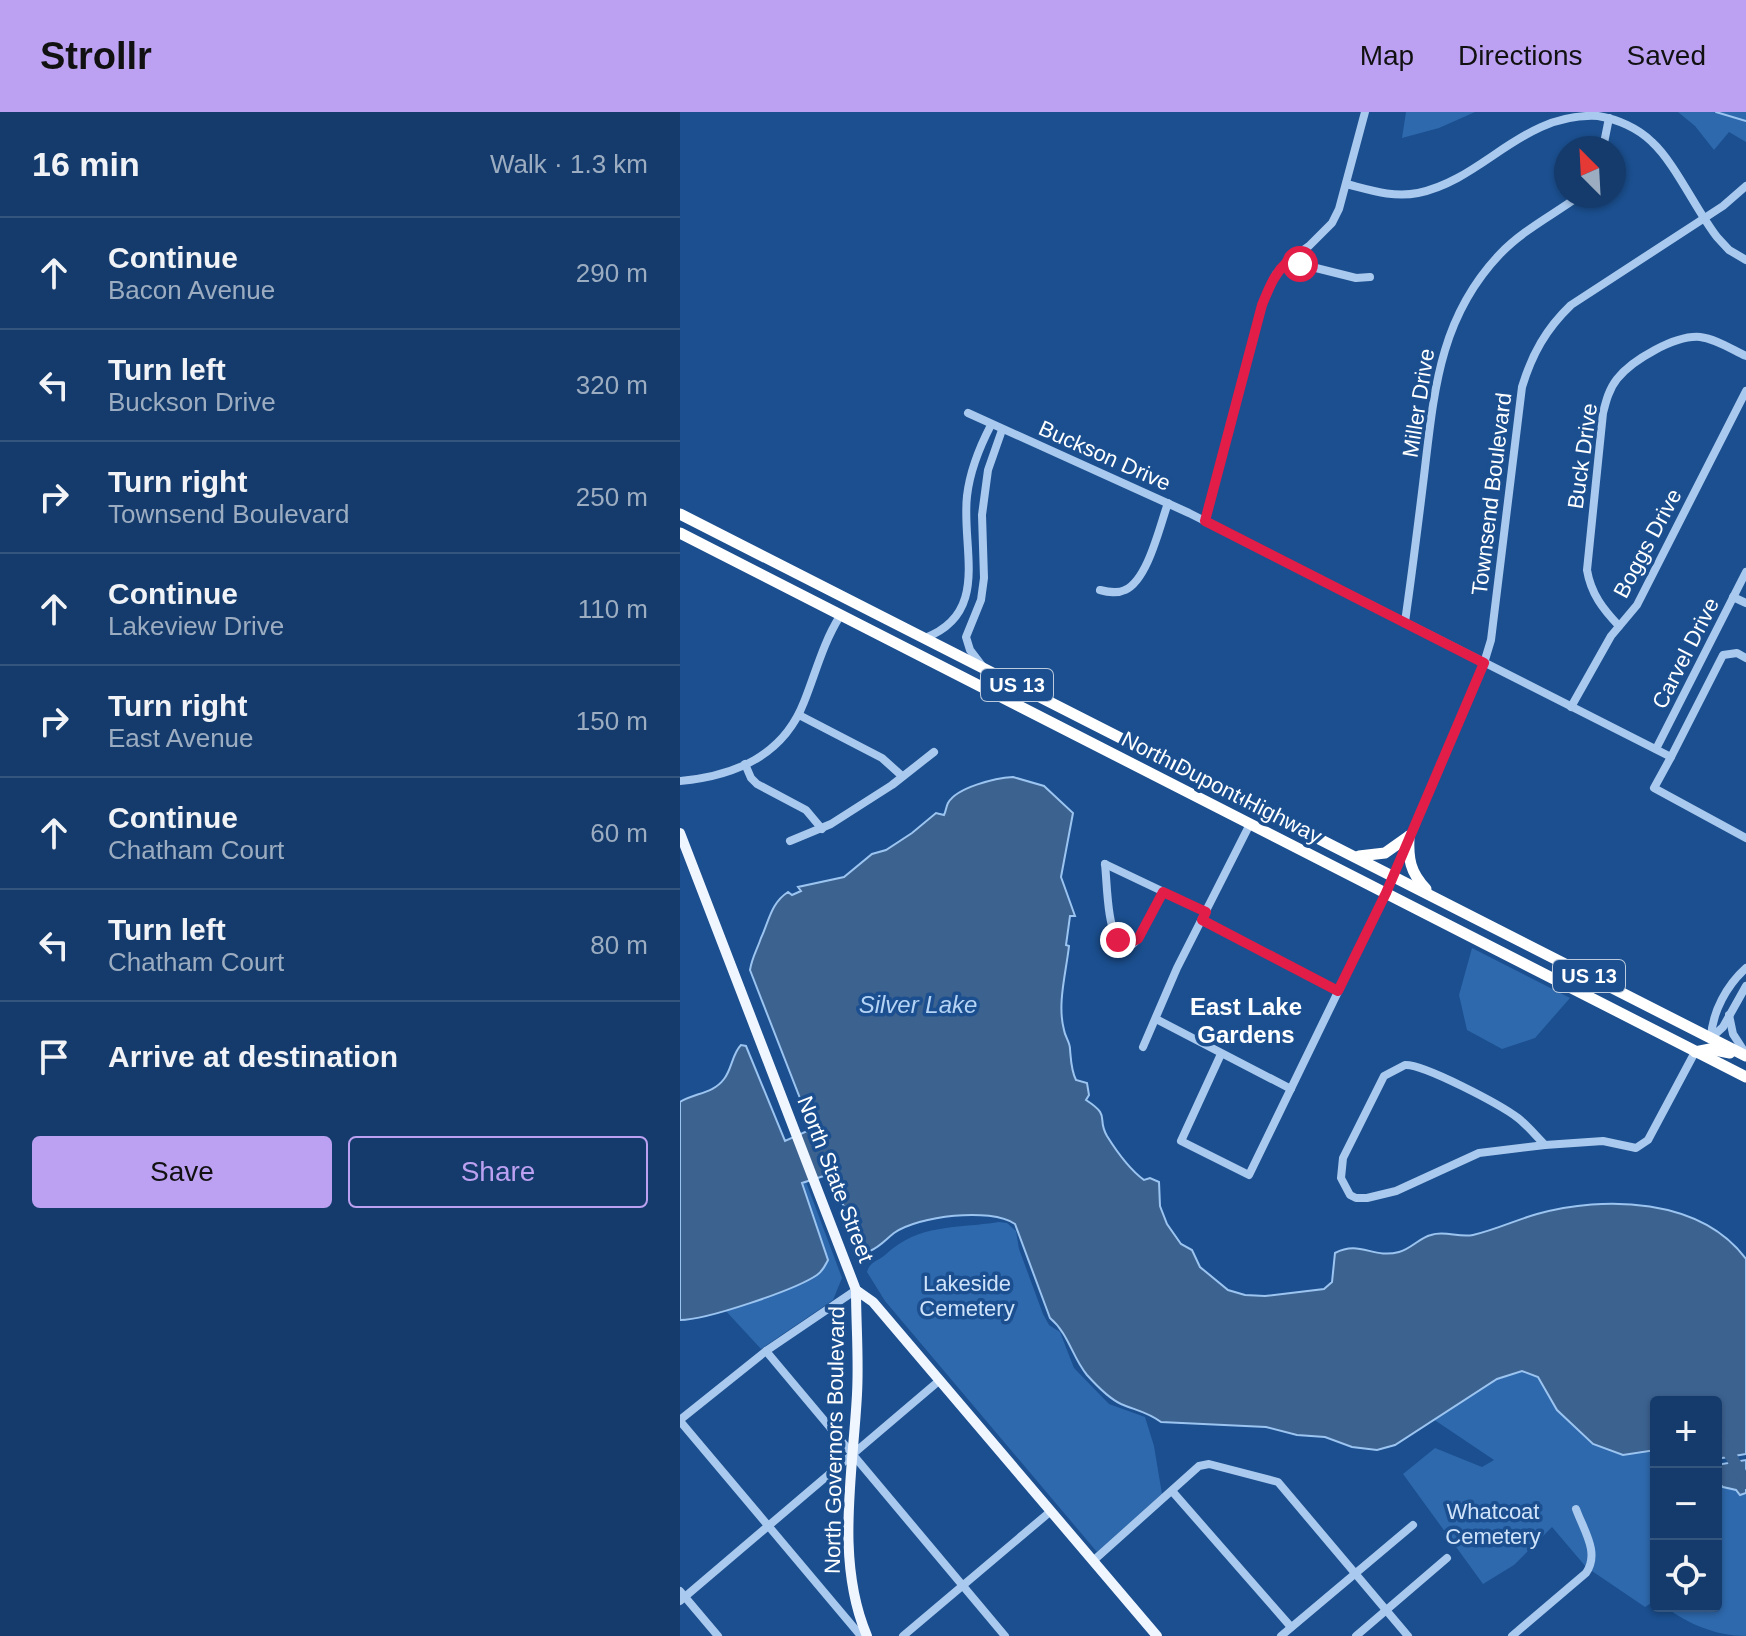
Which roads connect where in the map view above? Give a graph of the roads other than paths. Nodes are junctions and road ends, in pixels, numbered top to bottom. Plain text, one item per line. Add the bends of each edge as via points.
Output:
1 (1365, 112) edge
2 (1609, 118) junction
3 (1605, 136) edge
4 (1346, 184) junction
5 (1746, 186) edge
6 (1561, 208) edge
7 (1703, 219) junction
8 (1746, 260) edge
9 (1288, 261) junction
10 (1370, 277) dead end
11 (1746, 356) edge
12 (1746, 391) edge
13 (968, 413) dead end
14 (991, 425) junction
15 (1002, 430) junction
16 (1168, 503) junction
17 (680, 514) edge
18 (1205, 521) junction
19 (982, 523) junction
20 (967, 524) junction
21 (680, 533) edge
22 (1746, 572) edge
23 (1100, 590) dead end
24 (1733, 597) junction
25 (1746, 603) edge
26 (840, 616) junction
27 (881, 616) junction
28 (1405, 622) junction
29 (1619, 626) junction
30 (925, 638) junction
31 (1746, 658) edge
32 (1484, 663) junction
33 (986, 670) junction
34 (1697, 672) junction
35 (1709, 681) junction
36 (977, 683) junction
37 (1027, 690) junction
38 (1571, 707) junction
39 (799, 715) junction
40 (1656, 749) junction
41 (934, 752) dead end
42 (1671, 757) junction
43 (745, 764) junction
44 (902, 776) junction
45 (683, 782) edge
46 (1250, 824) junction
47 (822, 829) junction
48 (680, 833) edge
49 (1409, 836) junction
50 (1746, 838) edge
51 (790, 841) dead end
52 (1354, 856) junction
53 (1393, 876) junction
54 (1163, 892) junction
55 (1386, 893) junction
56 (1432, 895) junction
57 (1204, 916) junction
58 (1746, 968) edge
59 (1746, 986) edge
60 (1338, 991) junction
61 (1729, 1015) junction
62 (1156, 1019) junction
63 (1711, 1038) junction
64 (1675, 1041) junction
65 (1143, 1047) dead end
66 (1695, 1052) junction
67 (1221, 1054) junction
68 (1746, 1056) edge
69 (1746, 1077) edge
70 (1291, 1089) junction
71 (1545, 1145) junction
72 (856, 1290) junction
73 (766, 1351) junction
74 (940, 1380) junction
75 (680, 1420) edge
76 (853, 1456) junction
77 (1172, 1491) junction
78 (1576, 1509) dead end
79 (1051, 1511) junction
80 (769, 1525) junction
81 (1413, 1525) dead end
82 (1447, 1558) dead end
83 (1093, 1561) junction
84 (1356, 1573) junction
85 (962, 1585) junction
86 (682, 1596) edge
87 (1387, 1610) junction
88 (1291, 1627) junction
89 (718, 1636) edge
90 (864, 1636) edge
91 (903, 1636) edge
92 (1005, 1636) edge
93 (1157, 1636) edge
94 (1281, 1636) edge
95 (1356, 1636) edge
96 (1408, 1636) edge
97 (1512, 1636) edge

1 - 4 street
2 - 3 street
2 - 4 street via 1579,114 1542,123 1420,193 1385,194
2 - 7 street via 1653,142
4 - 9 street via 1332,223
5 - 7 street, Townsend Boulevard
6 - 28 street, Miller Drive via 1500,254 1470,291 1445,343
7 - 8 street via 1729,250
7 - 32 street, Townsend Boulevard via 1571,305 1533,354 1522,387
9 - 10 street
9 - 18 street via 1262,305
11 - 29 street, Buck Drive via 1716,341 1683,338 1624,372 1608,395 1587,570 1598,603
12 - 29 street, Boggs Drive via 1649,583
13 - 14 street, Buckson Drive
14 - 15 street, Buckson Drive
14 - 20 street via 973,466
15 - 16 street, Buckson Drive
15 - 19 street via 988,470
16 - 18 street, Buckson Drive
16 - 23 street via 1138,579 1124,591
17 - 27 highway, North Dupont Highway / US 13
18 - 28 street, Buckson Drive
19 - 20 street
19 - 33 street via 981,600 966,637
20 - 30 street via 969,582 961,608 949,626
21 - 26 highway, North Dupont Highway / US 13
22 - 24 street, Carvel Drive
24 - 25 street
24 - 34 street, Carvel Drive
26 - 27 highway via 851,611
26 - 36 highway, North Dupont Highway / US 13
26 - 39 street
27 - 30 highway, North Dupont Highway / US 13
28 - 32 street, Buckson Drive
29 - 38 street, Boggs Drive
30 - 33 highway, North Dupont Highway / US 13
31 - 35 street via 1723,655
32 - 38 street, Buckson Drive
32 - 49 street, Townsend Boulevard
33 - 37 highway, North Dupont Highway / US 13
34 - 35 street
34 - 40 street, Carvel Drive
35 - 42 street
36 - 37 highway via 1014,697
36 - 46 highway, North Dupont Highway / US 13
37 - 52 highway, North Dupont Highway / US 13
38 - 40 street, Buckson Drive
39 - 43 street via 779,744
39 - 44 street via 882,758
40 - 42 street, Buckson Drive
41 - 44 street
42 - 50 street via 1654,788
43 - 45 street
43 - 47 street via 757,784 806,810
44 - 47 street
46 - 55 highway, North Dupont Highway / US 13
46 - 57 street
47 - 51 street
48 - 72 main road, North State Street
49 - 52 highway via 1385,853
49 - 53 street, Townsend Boulevard
49 - 56 highway via 1410,865
52 - 53 highway, North Dupont Highway / US 13
53 - 55 street, Townsend Boulevard
53 - 56 highway, North Dupont Highway / US 13
54 - 54 street via 1138,939 1133,944 1118,940 1105,864
54 - 57 street
55 - 60 street, Townsend Boulevard
55 - 64 highway, North Dupont Highway / US 13
56 - 63 highway, North Dupont Highway / US 13
57 - 60 street
57 - 62 street
58 - 63 street via 1723,999
59 - 61 street
60 - 70 street, Townsend Boulevard
61 - 63 street
61 - 68 street
62 - 65 street
62 - 67 street
63 - 64 highway
63 - 68 highway, North Dupont Highway / US 13
64 - 66 highway, North Dupont Highway / US 13
66 - 68 highway via 1710,1049
66 - 69 highway, North Dupont Highway / US 13
66 - 71 street via 1642,1145 1631,1148 1593,1140
67 - 70 street
67 - 70 street, Townsend Boulevard via 1181,1141 1249,1175
71 - 71 street via 1479,1153 1408,1186 1367,1198 1350,1195 1341,1178 1343,1158 1380,1082 1405,1065 1501,1107
72 - 73 street
72 - 74 main road, North State Street via 873,1302
72 - 76 main road, North Governors Boulevard
73 - 75 street
73 - 76 street
74 - 76 street
74 - 79 main road, North State Street
75 - 80 street
76 - 80 street
76 - 85 street
76 - 90 main road, North Governors Boulevard via 849,1569
77 - 83 street
77 - 84 street via 1205,1464 1278,1482
77 - 88 street
78 - 97 street via 1593,1563
79 - 83 main road, North State Street
79 - 85 street
80 - 86 street
80 - 90 street
81 - 84 street
82 - 87 street
83 - 93 main road, North State Street
84 - 87 street
84 - 88 street
85 - 91 street
85 - 92 street
86 - 89 street
87 - 95 street
87 - 96 street
88 - 94 street

